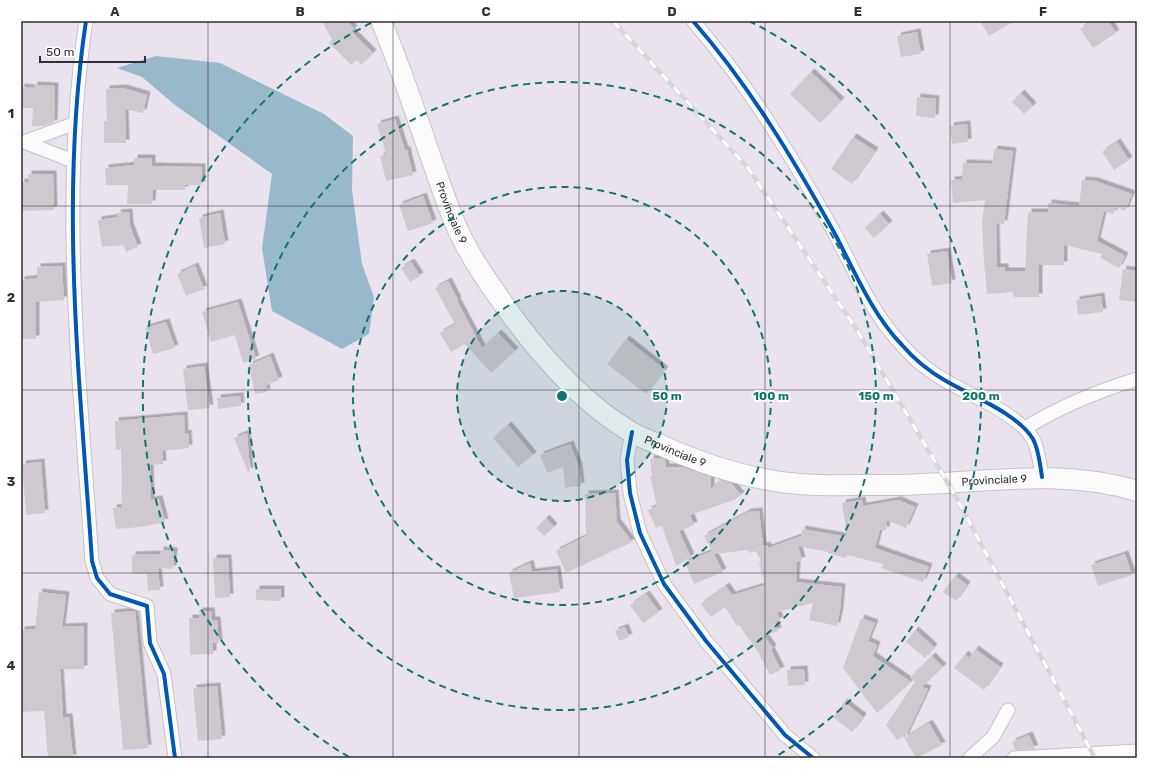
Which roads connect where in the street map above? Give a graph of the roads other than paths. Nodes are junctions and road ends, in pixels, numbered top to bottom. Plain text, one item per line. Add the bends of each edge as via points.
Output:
1 (86, 21) edge
2 (381, 21) edge
3 (693, 21) edge
4 (76, 123) junction
5 (23, 143) edge
6 (73, 161) junction
7 (1137, 380) edge
8 (1024, 428) junction
9 (632, 432) junction
10 (1042, 477) junction
11 (1137, 491) edge
12 (1008, 710) dead end
13 (1137, 751) edge
14 (175, 758) edge
15 (813, 758) edge
16 (970, 758) edge
17 (1014, 758) edge

1 - 4 street via 77,90
2 - 9 main road, Provinciale 9 via 455,222 471,255 550,364 598,408
3 - 8 street via 726,62 773,129 879,317 914,358 944,380 1005,414
4 - 5 street
4 - 6 street
5 - 6 street
6 - 14 street via 78,362 92,560 97,578 110,594 147,606 150,643 164,674
7 - 8 street via 1051,412
8 - 10 street via 1034,440
9 - 10 main road, Provinciale 9 via 703,463 760,478 799,484 883,486
9 - 15 street via 627,460 630,493 640,534 664,584 706,641 785,735
10 - 11 main road, Provinciale 9 via 1112,485
12 - 16 street via 993,737
13 - 17 street

